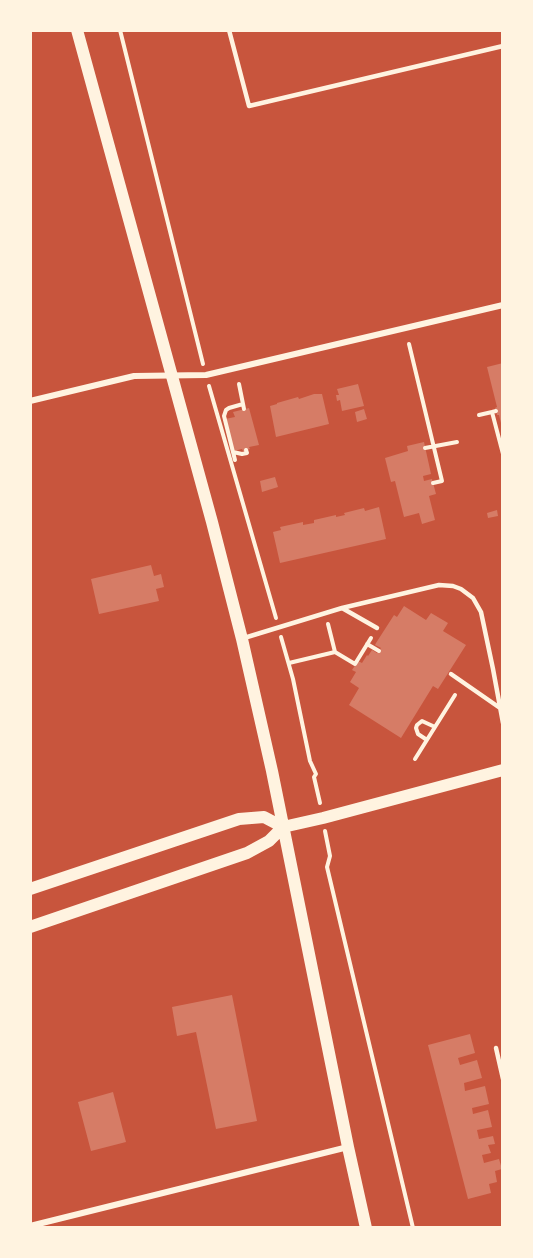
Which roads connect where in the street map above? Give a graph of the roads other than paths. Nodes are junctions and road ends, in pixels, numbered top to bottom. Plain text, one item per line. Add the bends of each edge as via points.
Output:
1 (77, 30) edge
2 (230, 30) edge
3 (503, 46) edge
4 (503, 305) edge
5 (171, 375) junction
6 (30, 401) edge
7 (342, 608) junction
8 (377, 628) road end
9 (242, 639) junction
10 (451, 675) dead end
11 (500, 708) junction
12 (503, 723) edge
13 (503, 770) edge
14 (283, 827) junction
15 (30, 889) edge
16 (30, 927) edge
17 (496, 1048) dead end
18 (503, 1079) edge
19 (348, 1147) junction
20 (30, 1226) edge
21 (366, 1228) edge

1 - 5 main road
2 - 3 lane via 249,106
4 - 5 street via 206,375
5 - 6 street via 134,376
5 - 9 main road
7 - 8 lane
7 - 9 lane
7 - 11 lane via 439,585 461,589 473,598 481,612
9 - 14 main road
10 - 11 lane
11 - 12 lane
13 - 14 main road
14 - 15 main road via 264,817 239,819
14 - 16 main road via 270,841 247,853
14 - 19 main road
17 - 18 lane
19 - 20 street
19 - 21 main road

